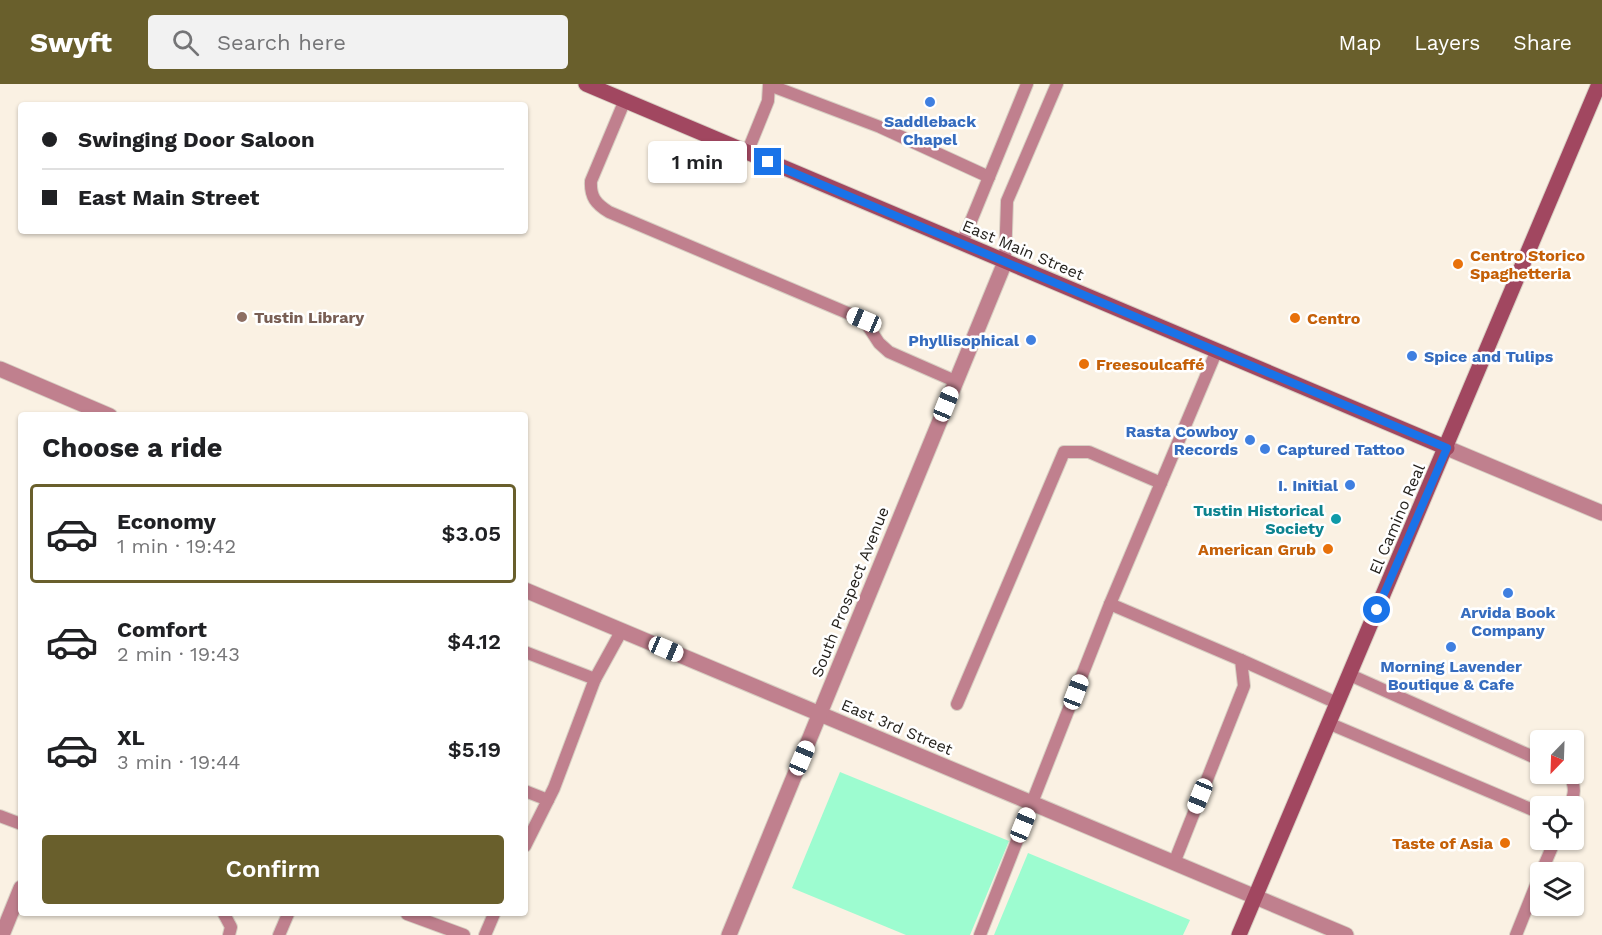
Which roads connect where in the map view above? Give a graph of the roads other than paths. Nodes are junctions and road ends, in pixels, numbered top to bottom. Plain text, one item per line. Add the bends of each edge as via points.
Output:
1 (586, 84) edge
2 (769, 84) edge
3 (1027, 84) edge
4 (1057, 84) edge
5 (1599, 84) edge
6 (625, 100) junction
7 (747, 153) junction
8 (989, 177) junction
9 (962, 243) junction
10 (1005, 261) junction
11 (1216, 350) junction
12 (0, 369) edge
13 (956, 381) junction
14 (101, 412) edge
15 (1447, 448) junction
16 (1161, 483) junction
17 (1602, 513) edge
18 (528, 591) edge
19 (1110, 604) junction
20 (622, 630) junction
21 (528, 653) edge
22 (1240, 660) junction
23 (1350, 675) junction
24 (595, 679) junction
25 (1337, 703) junction
26 (957, 704) dead end
27 (820, 714) junction
28 (1328, 723) junction
29 (1530, 756) edge
30 (528, 792) edge
31 (548, 800) junction
32 (1032, 803) junction
33 (1530, 809) edge
34 (0, 816) edge
35 (18, 823) edge
36 (528, 840) edge
37 (1174, 862) junction
38 (18, 895) edge
39 (1255, 896) junction
40 (1530, 901) edge
41 (225, 916) edge
42 (287, 916) edge
43 (412, 916) edge
44 (493, 916) edge
45 (2, 935) edge
46 (229, 935) edge
47 (279, 935) edge
48 (464, 935) edge
49 (485, 935) edge
50 (729, 935) edge
51 (980, 935) edge
52 (1239, 935) edge
53 (1346, 935) edge
54 (1516, 935) edge

1 - 6 main road, East Main Street
2 - 7 lane via 768,101
2 - 8 lane via 880,127
3 - 8 lane
4 - 10 lane via 1008,201
5 - 15 main road, El Camino Real
6 - 7 main road, East Main Street
6 - 13 lane via 591,181 590,194 597,204 609,213 864,320 889,352
7 - 9 main road, East Main Street
8 - 9 lane
9 - 10 main road, East Main Street
10 - 11 main road, East Main Street
10 - 13 street, South Prospect Avenue
11 - 15 main road, East Main Street
11 - 16 lane
12 - 14 street
13 - 27 street, South Prospect Avenue
15 - 17 street
15 - 23 main road, El Camino Real
16 - 19 lane
16 - 26 lane via 1089,452 1064,452
18 - 20 street, East 3rd Street
19 - 22 lane
19 - 32 lane
20 - 24 lane
20 - 27 street, East 3rd Street
21 - 24 lane
22 - 25 lane
22 - 37 lane via 1244,686
23 - 25 main road, El Camino Real
23 - 29 lane
24 - 31 lane
25 - 28 main road, El Camino Real
27 - 32 street, East 3rd Street
27 - 50 street, South Prospect Avenue
28 - 33 lane
28 - 39 main road, El Camino Real
30 - 31 lane
31 - 36 lane
32 - 37 street, East 3rd Street
32 - 51 lane
34 - 35 lane
37 - 39 street, East 3rd Street
38 - 45 street
39 - 52 main road, El Camino Real
39 - 53 street, East 3rd Street
40 - 54 lane
41 - 46 lane via 231,927
42 - 47 lane
43 - 48 lane
44 - 49 lane

